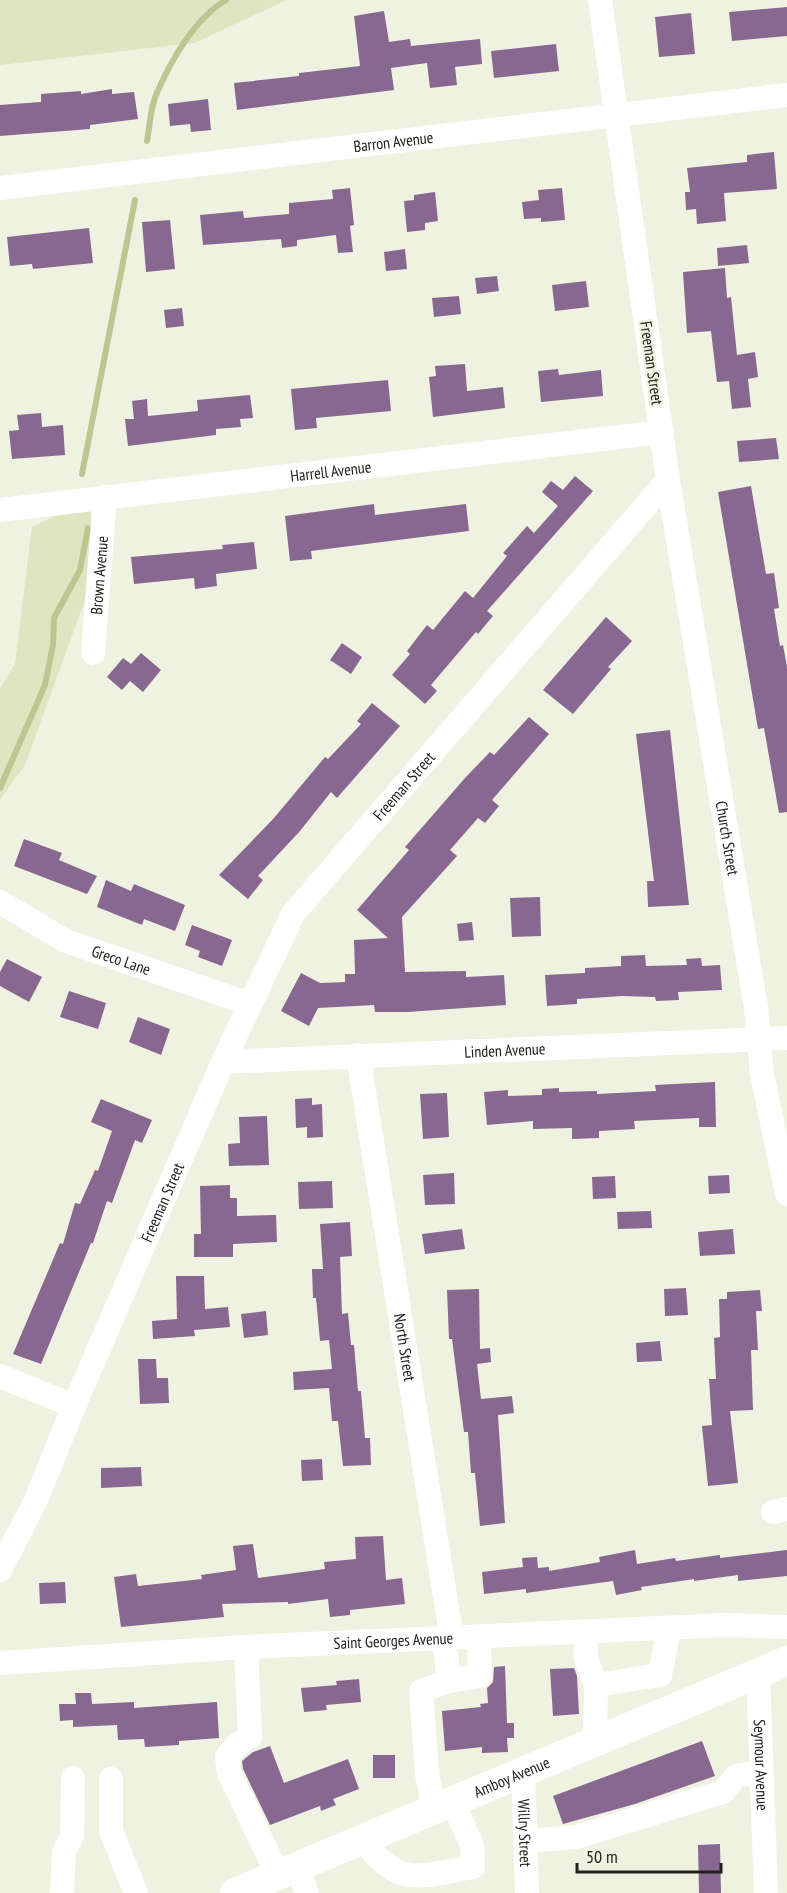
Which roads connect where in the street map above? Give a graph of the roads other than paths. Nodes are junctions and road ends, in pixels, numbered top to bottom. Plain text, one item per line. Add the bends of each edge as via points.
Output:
1 (600, 0) edge
2 (787, 95) edge
3 (617, 115) junction
4 (0, 188) edge
5 (662, 432) junction
6 (668, 480) junction
7 (105, 497) junction
8 (0, 510) edge
9 (93, 653) dead end
10 (0, 902) edge
11 (250, 1004) junction
12 (787, 1038) edge
13 (758, 1039) junction
14 (358, 1055) junction
15 (223, 1062) junction
16 (787, 1194) edge
17 (0, 1376) edge
18 (74, 1406) junction
19 (0, 1570) edge
20 (787, 1627) edge
21 (669, 1628) junction
22 (585, 1633) junction
23 (479, 1638) junction
24 (448, 1639) junction
25 (246, 1647) junction
26 (787, 1661) edge
27 (0, 1663) edge
28 (758, 1672) junction
29 (660, 1675) junction
30 (449, 1681) junction
31 (596, 1685) junction
32 (688, 1702) junction
33 (595, 1741) junction
34 (523, 1771) junction
35 (761, 1772) junction
36 (73, 1778) dead end
37 (111, 1779) dead end
38 (443, 1806) junction
39 (111, 1831) junction
40 (72, 1836) junction
41 (363, 1839) junction
42 (526, 1841) junction
43 (294, 1878) edge
44 (61, 1893) edge
45 (136, 1893) edge
46 (235, 1893) edge
47 (527, 1893) edge
48 (766, 1893) edge

1 - 3 street, Freeman Street
2 - 3 street, Barron Avenue
3 - 4 street, Barron Avenue
3 - 5 street, Freeman Street
5 - 6 street, Freeman Street
5 - 7 street, Harrell Avenue
6 - 11 street, Freeman Street via 293,914
6 - 13 street, Church Street
7 - 8 street, Harrell Avenue
7 - 9 street, Brown Avenue
10 - 11 street, Greco Lane via 66,941
11 - 15 street, Freeman Street
12 - 13 street, Linden Avenue
13 - 14 street, Linden Avenue
13 - 16 street, Church Street
14 - 15 street, Linden Avenue
14 - 24 street, North Street
15 - 18 street, Freeman Street
17 - 18 street
18 - 19 street, Freeman Street via 36,1500
20 - 21 street, Saint Georges Avenue
21 - 22 street, Saint Georges Avenue
21 - 29 street
22 - 23 street, Saint Georges Avenue
22 - 31 street via 586,1658
23 - 24 street, Saint Georges Avenue
23 - 30 street via 480,1676
24 - 25 street, Saint Georges Avenue
24 - 30 street, North Street
25 - 27 street, Saint Georges Avenue
25 - 43 street via 250,1737 227,1757 229,1773
26 - 28 main road, Amboy Avenue
28 - 32 main road, Amboy Avenue
28 - 35 street, Seymour Avenue
29 - 31 street
29 - 32 street
30 - 38 street via 421,1691 427,1774
31 - 33 street
32 - 33 main road, Amboy Avenue
33 - 34 main road, Amboy Avenue
34 - 38 main road, Amboy Avenue
34 - 42 street, Willry Street
35 - 42 street via 736,1776 723,1792 576,1837
35 - 48 street, Seymour Avenue
36 - 40 street
37 - 39 street
38 - 41 main road, Amboy Avenue
38 - 41 street via 472,1845 473,1867 411,1878 377,1858
39 - 40 street
39 - 45 street
40 - 44 street via 64,1851
41 - 43 main road, Amboy Avenue
42 - 47 street, Willry Street
43 - 46 main road, Amboy Avenue

